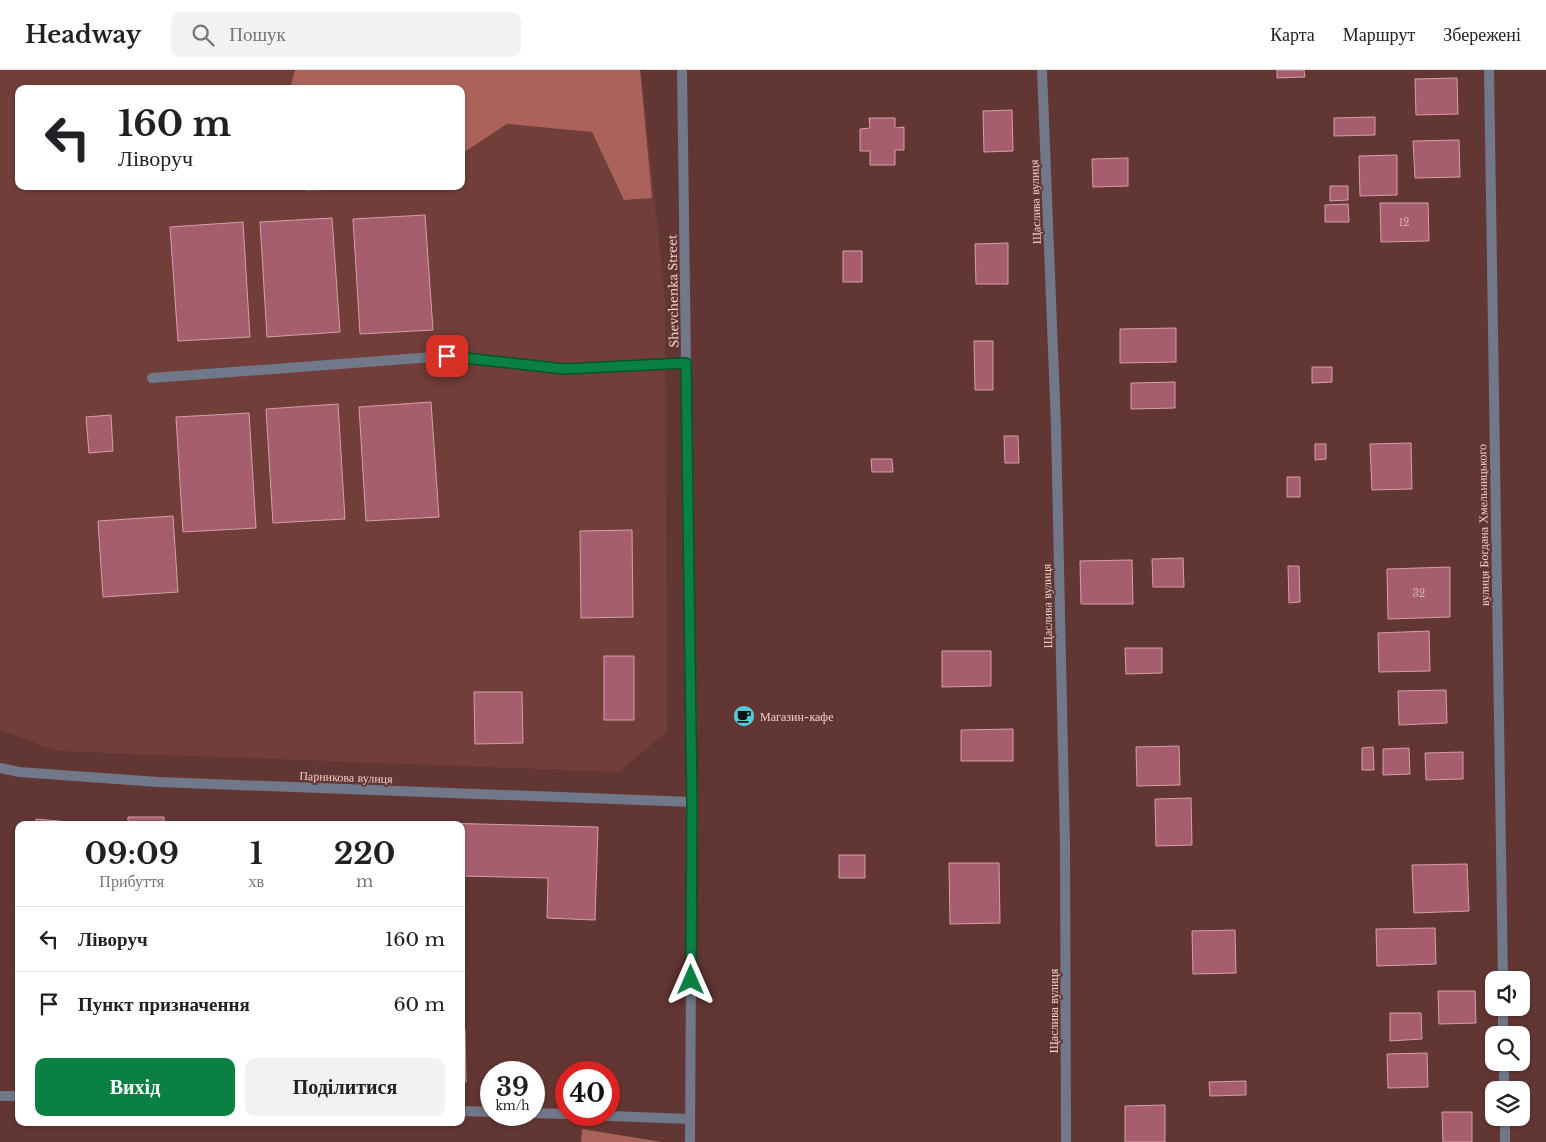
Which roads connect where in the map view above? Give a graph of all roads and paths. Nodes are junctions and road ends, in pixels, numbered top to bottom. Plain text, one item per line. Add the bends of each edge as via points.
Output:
1 (682, 70) edge
2 (1042, 70) edge
3 (1489, 70) edge
4 (686, 363) junction
5 (152, 378) dead end
6 (0, 768) edge
7 (692, 802) junction
8 (1503, 971) edge
9 (0, 1096) edge
10 (15, 1096) edge
11 (465, 1111) edge
12 (480, 1112) edge
13 (620, 1116) edge
14 (690, 1118) junction
15 (1505, 1126) edge
16 (690, 1142) edge
17 (1066, 1142) edge
18 (1505, 1142) edge

1 - 4 street, Shevchenka Street
2 - 17 street, Щаслива вулиця via 1056,427 1065,845
3 - 8 street, вулиця Богдана Хмельницького
4 - 5 street via 564,369 447,356
4 - 7 street, Shevchenka Street
6 - 7 street, Парникова вулиця via 158,782
7 - 14 street, Shevchenka Street
9 - 10 street
11 - 12 street
13 - 14 street
14 - 16 street, Shevchenka Street
15 - 18 street

